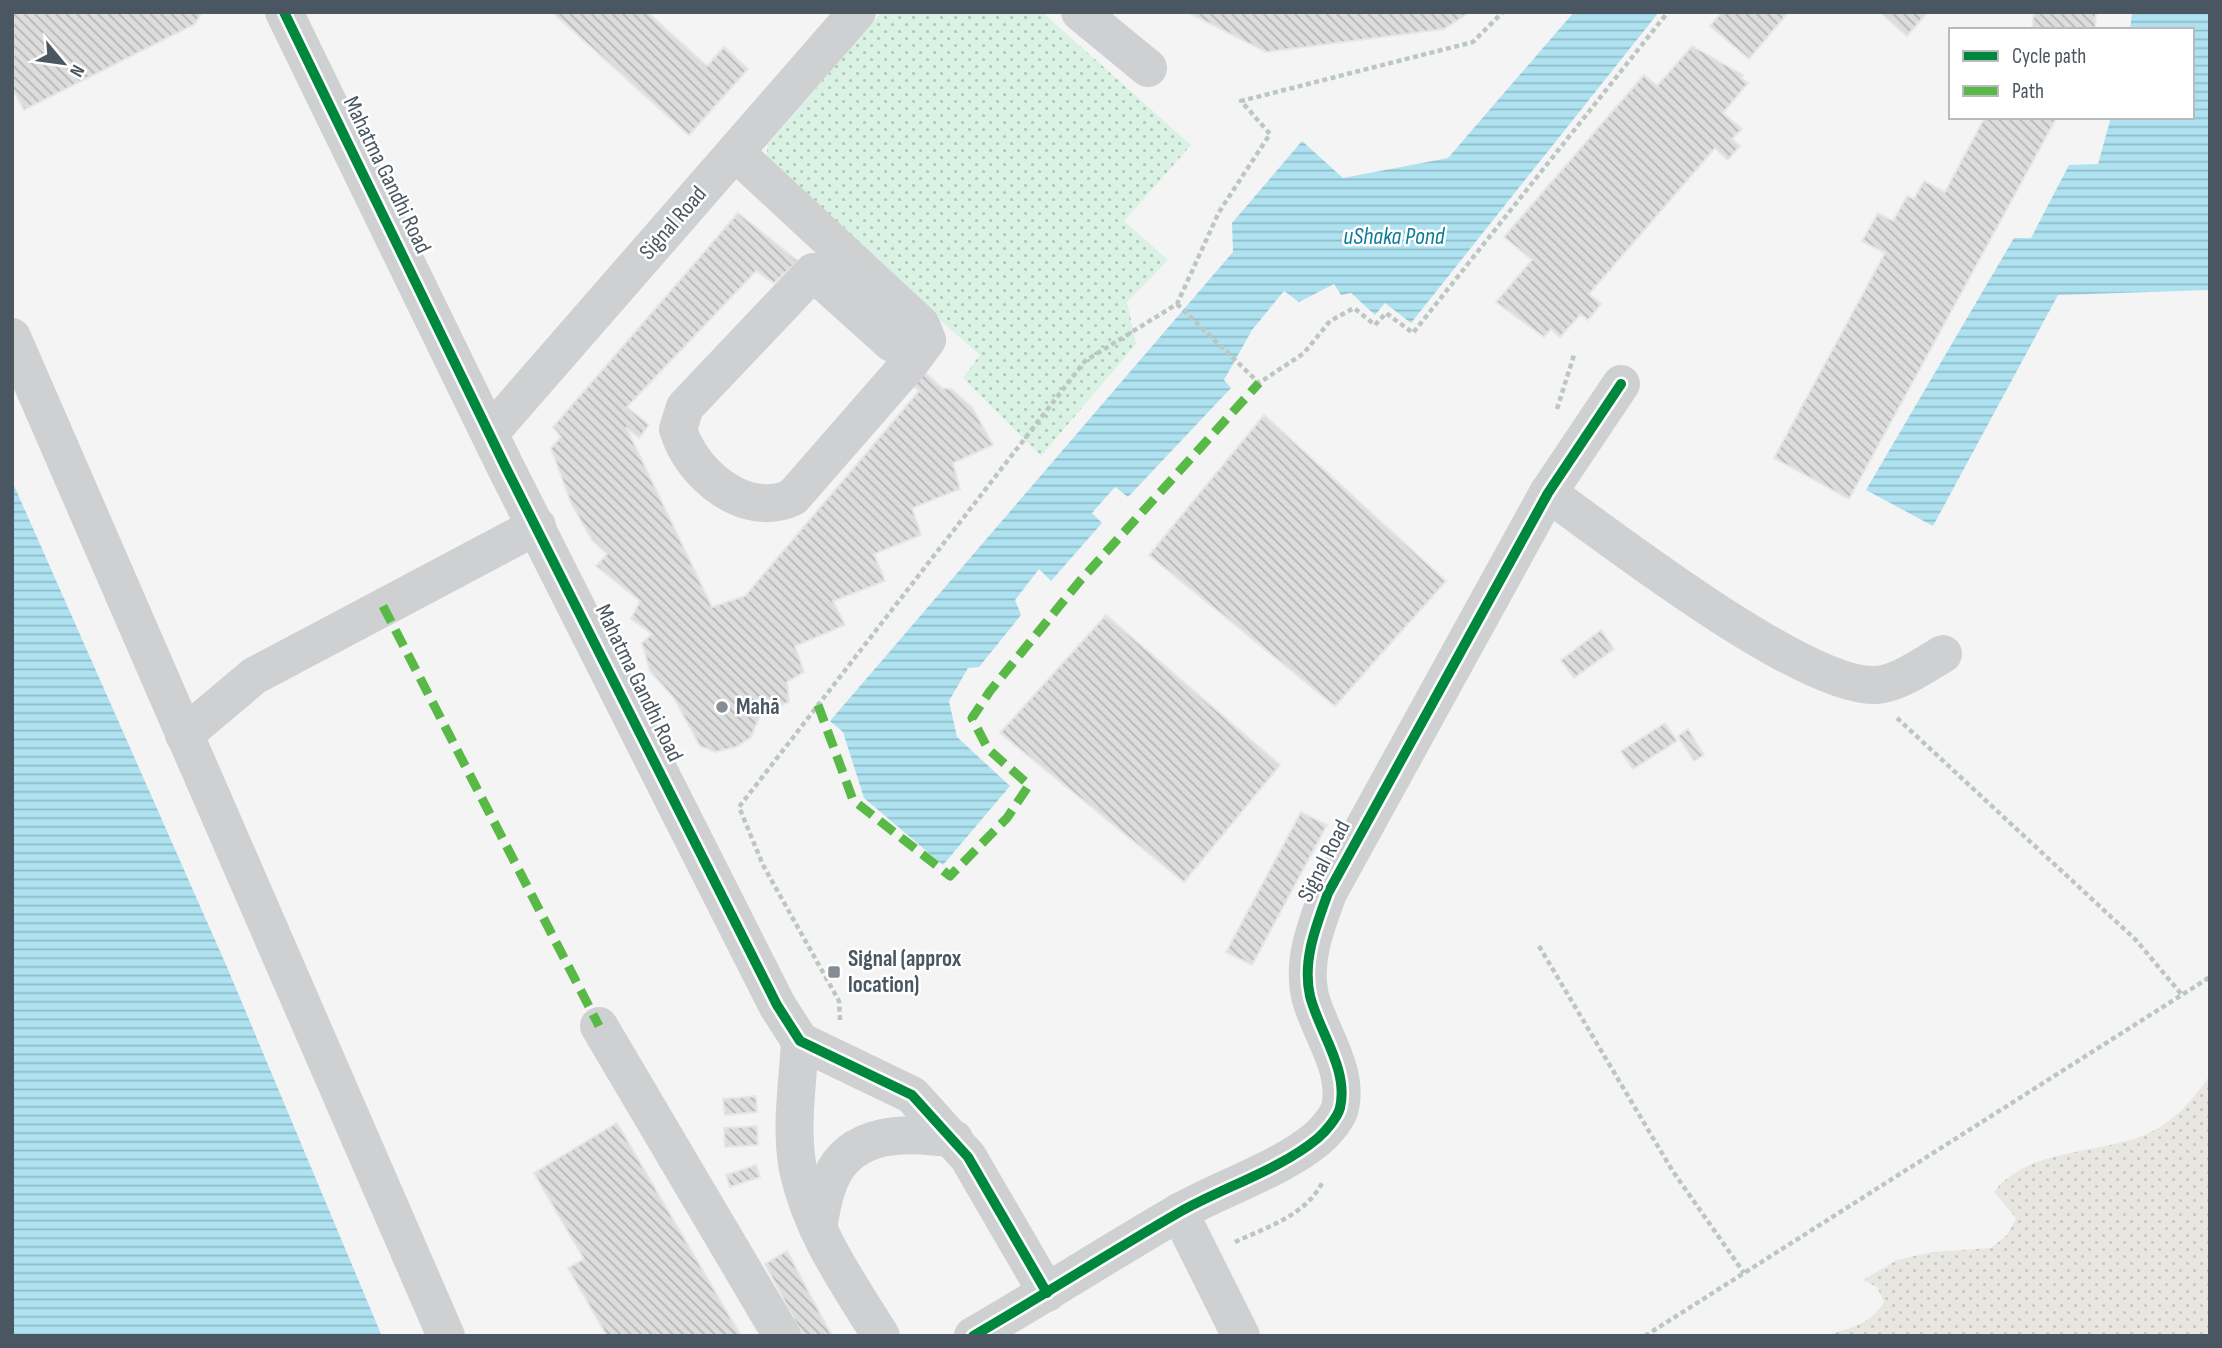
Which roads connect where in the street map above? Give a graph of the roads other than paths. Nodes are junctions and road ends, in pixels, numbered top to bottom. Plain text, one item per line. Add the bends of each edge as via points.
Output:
1 (284, 12) edge
2 (857, 12) edge
3 (1080, 12) edge
4 (1148, 68) dead end
5 (735, 152) junction
6 (12, 337) edge
7 (892, 343) dead end
8 (1621, 384) dead end
9 (490, 433) junction
10 (1548, 493) junction
11 (537, 526) junction
12 (1942, 654) dead end
13 (184, 734) junction
14 (599, 1026) dead end
15 (800, 1041) junction
16 (954, 1139) junction
17 (1179, 1212) junction
18 (818, 1228) junction
19 (1047, 1293) junction
20 (446, 1336) edge
21 (782, 1336) edge
22 (881, 1336) edge
23 (973, 1336) edge
24 (1241, 1336) edge

1 - 9 street, Mahatma Gandhi Road
2 - 5 street, Signal Road
3 - 4 street
5 - 7 street via 922,325 927,340 793,497 774,504 741,499 713,481 690,456 678,429 685,407 813,272
5 - 9 street, Signal Road
6 - 13 street
8 - 10 street, Signal Road
9 - 11 street, Mahatma Gandhi Road
10 - 12 street via 1780,652 1839,679 1876,685 1898,680
10 - 17 street, Signal Road via 1328,893 1314,933 1308,965 1310,995 1341,1080 1340,1108 1319,1137 1297,1152
11 - 13 street via 254,676
11 - 15 street, Mahatma Gandhi Road via 691,838
13 - 20 street
14 - 21 street
15 - 16 street via 912,1096
15 - 18 street via 798,1168
16 - 18 street via 903,1133 853,1152 830,1180
16 - 19 street
17 - 19 street
17 - 24 street
18 - 22 street
19 - 23 street

